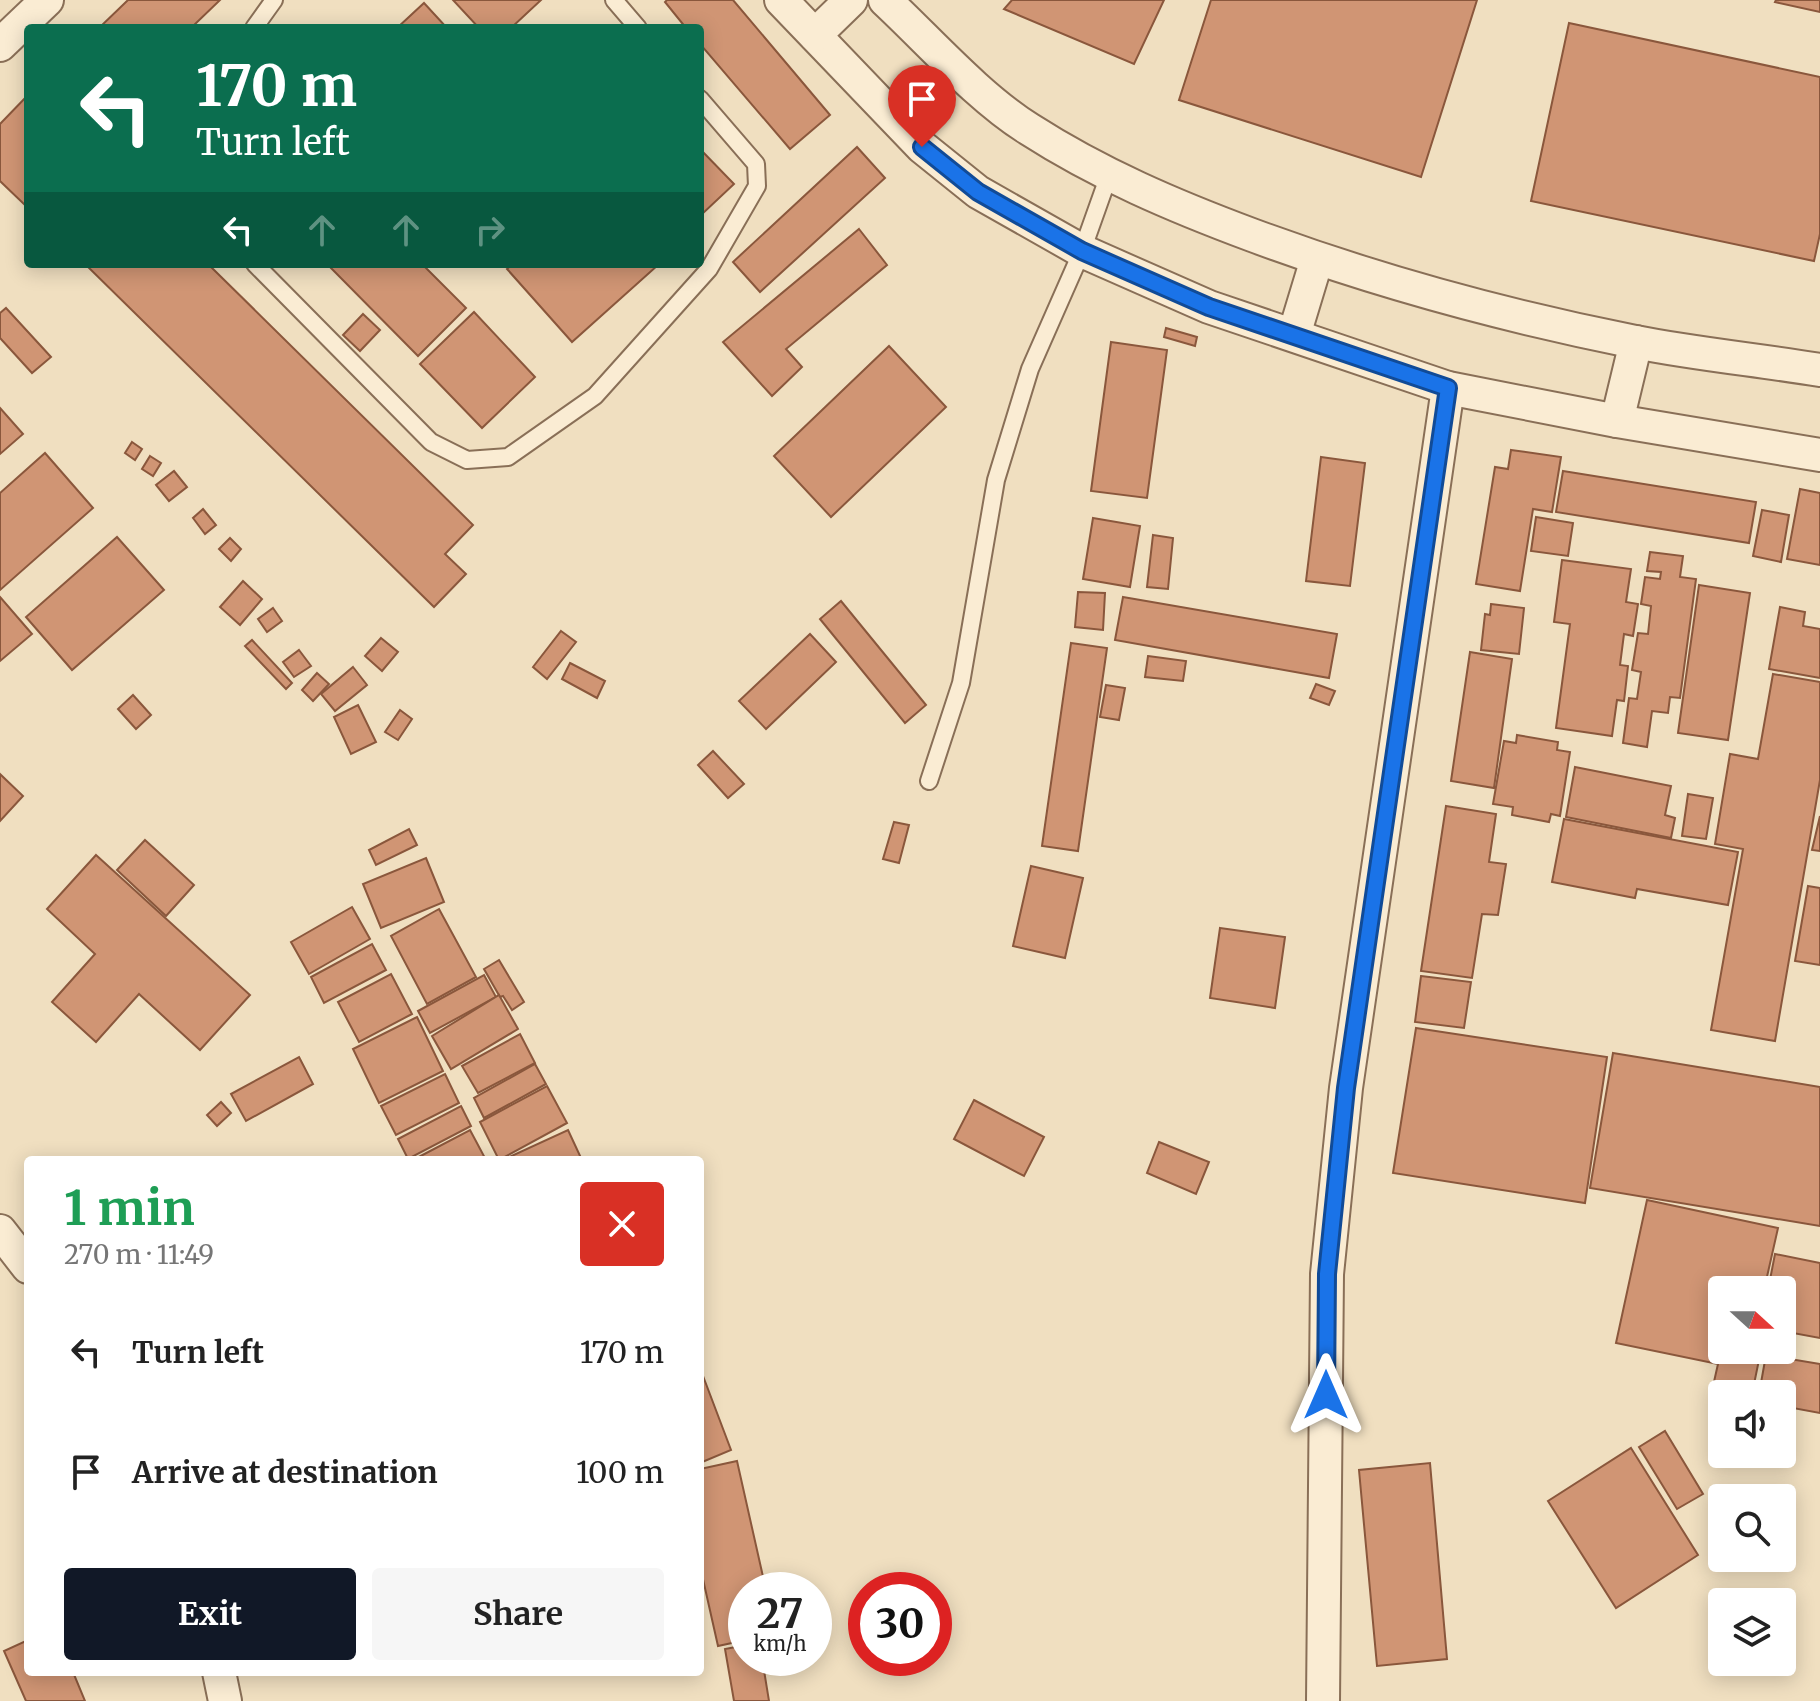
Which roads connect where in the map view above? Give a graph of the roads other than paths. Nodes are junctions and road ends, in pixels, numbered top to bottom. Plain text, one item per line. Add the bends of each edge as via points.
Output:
1 (47, 0) edge
2 (274, 0) edge
3 (614, 0) edge
4 (781, 0) edge
5 (851, 0) edge
6 (885, 0) edge
7 (257, 24) edge
8 (635, 24) edge
9 (815, 35) junction
10 (0, 45) edge
11 (704, 104) edge
12 (1109, 175) junction
13 (1082, 251) junction
14 (1317, 259) junction
15 (259, 268) edge
16 (1294, 335) junction
17 (1636, 342) junction
18 (1820, 370) edge
19 (1448, 388) junction
20 (1617, 421) junction
21 (1820, 455) edge
22 (929, 781) dead end
23 (0, 1231) edge
24 (24, 1262) edge
25 (220, 1676) edge
26 (225, 1701) edge
27 (1323, 1701) edge

1 - 10 street
2 - 7 lane
3 - 8 lane
4 - 9 street
5 - 9 street
6 - 12 street via 1026,128
9 - 13 street via 933,156 978,192
11 - 15 lane via 756,164 757,186 709,269 595,396 508,457 467,460 431,442
12 - 13 lane
12 - 14 street
13 - 16 street via 1209,307
13 - 22 lane via 1030,369 996,480 961,683
14 - 16 street
14 - 17 street via 1394,284
16 - 19 street
17 - 18 street
17 - 20 street
19 - 20 street
19 - 27 street via 1346,1088 1328,1258
20 - 21 street
23 - 24 street
25 - 26 street

